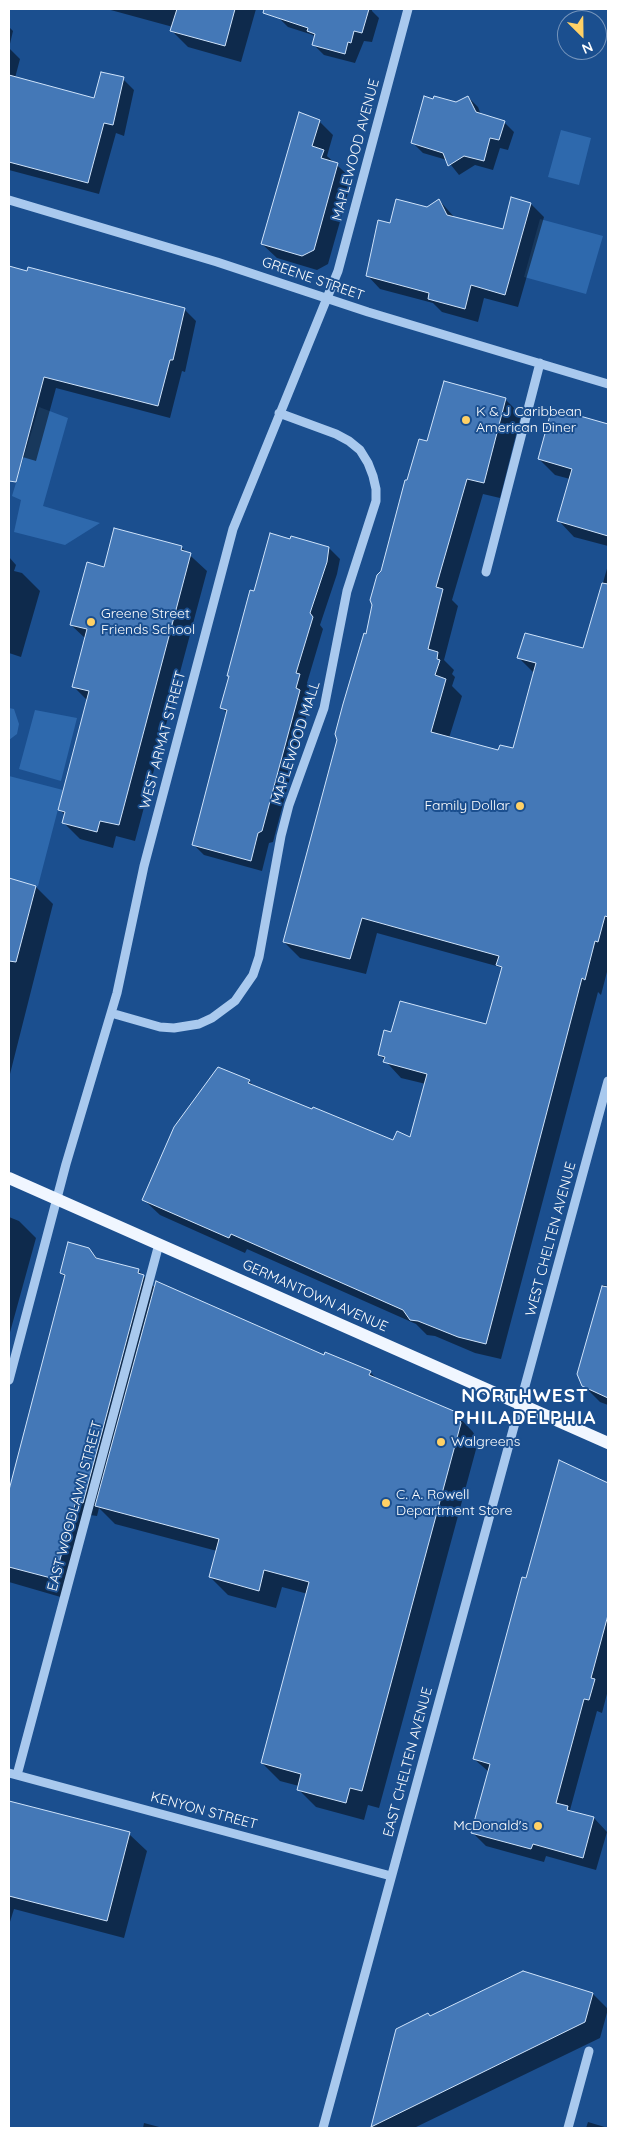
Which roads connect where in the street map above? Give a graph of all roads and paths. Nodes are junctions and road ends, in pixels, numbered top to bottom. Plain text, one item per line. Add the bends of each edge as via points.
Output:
1 (408, 9) edge
2 (9, 200) edge
3 (328, 298) junction
4 (540, 363) junction
5 (608, 384) edge
6 (279, 413) junction
7 (486, 572) dead end
8 (111, 1013) junction
9 (608, 1082) edge
10 (9, 1178) edge
11 (56, 1198) junction
12 (159, 1244) junction
13 (9, 1380) edge
14 (521, 1404) junction
15 (608, 1443) edge
16 (13, 1774) edge
17 (391, 1876) junction
18 (589, 2051) dead end
19 (323, 2128) edge
20 (568, 2128) edge

1 - 3 street, MAPLEWOOD AVENUE
2 - 3 street, GREENE STREET
3 - 4 street, GREENE STREET
3 - 6 street, WEST ARMAT STREET
4 - 5 street, GREENE STREET
4 - 7 street
6 - 8 street, WEST ARMAT STREET via 233,529 144,866
6 - 8 street, MAPLEWOOD MALL via 336,434 360,450 373,476 376,501 347,591 324,708 281,836 259,957 253,976 235,1001 199,1024 160,1027
8 - 11 street, WEST ARMAT STREET
9 - 14 street, WEST CHELTEN AVENUE
10 - 11 main road, GERMANTOWN AVENUE
11 - 12 main road, GERMANTOWN AVENUE
11 - 13 street, WEST ARMAT STREET
12 - 14 main road, GERMANTOWN AVENUE
12 - 16 street, EAST WOODLAWN STREET
14 - 15 main road, GERMANTOWN AVENUE
14 - 17 street, EAST CHELTEN AVENUE
16 - 17 street, KENYON STREET
17 - 19 street, EAST CHELTEN AVENUE
18 - 20 street

